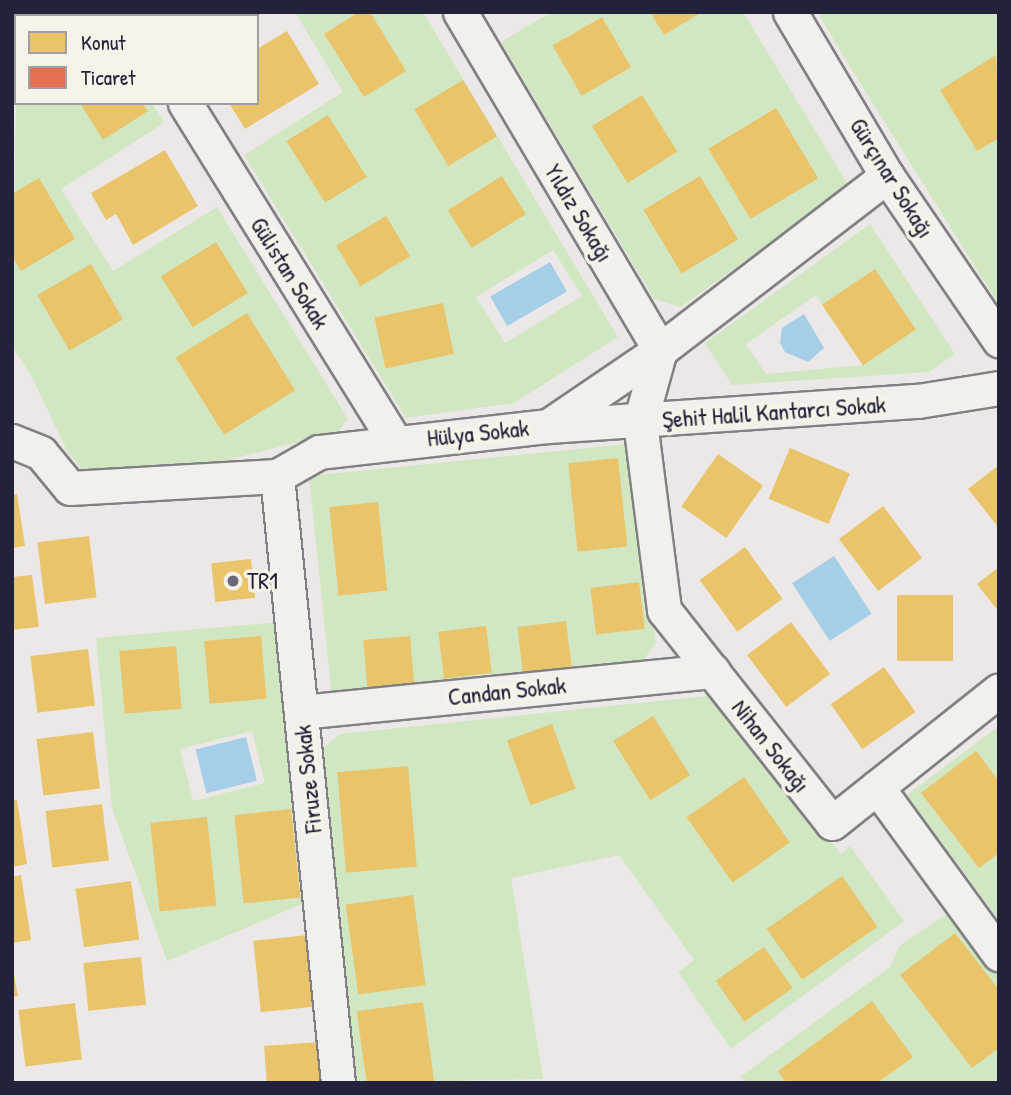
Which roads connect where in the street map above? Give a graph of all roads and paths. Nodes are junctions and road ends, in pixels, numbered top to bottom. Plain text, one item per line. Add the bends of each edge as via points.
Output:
1 (460, 12) edge
2 (790, 12) edge
3 (186, 105) edge
4 (887, 176) junction
5 (999, 340) edge
6 (660, 350) junction
7 (999, 388) edge
8 (640, 422) junction
9 (548, 426) junction
10 (12, 441) edge
11 (395, 442) junction
12 (277, 476) junction
13 (713, 671) junction
14 (999, 690) edge
15 (301, 712) junction
16 (877, 787) junction
17 (999, 954) edge
18 (338, 1083) edge

1 - 6 street, Yıldız Sokağı
2 - 4 street, Gürçınar Sokağı
3 - 11 street, Gülistan Sokak
4 - 5 street, Gürçınar Sokağı
4 - 6 street, Hülya Sokak
6 - 8 street
6 - 9 street, Hülya Sokak
7 - 8 street, Şehit Halil Kantarcı Sokak via 918,401
8 - 9 street, Şehit Halil Kantarcı Sokak
8 - 13 street, Nihan Sokağı via 664,610
9 - 11 street, Hülya Sokak
10 - 12 street, Hülya Sokak via 41,453 70,488
11 - 12 street, Hülya Sokak via 319,452
12 - 15 street, Firuze Sokak
13 - 15 street, Candan Sokak
13 - 16 street, Nihan Sokağı via 832,823
14 - 16 street
15 - 18 street, Firuze Sokak
16 - 17 street

